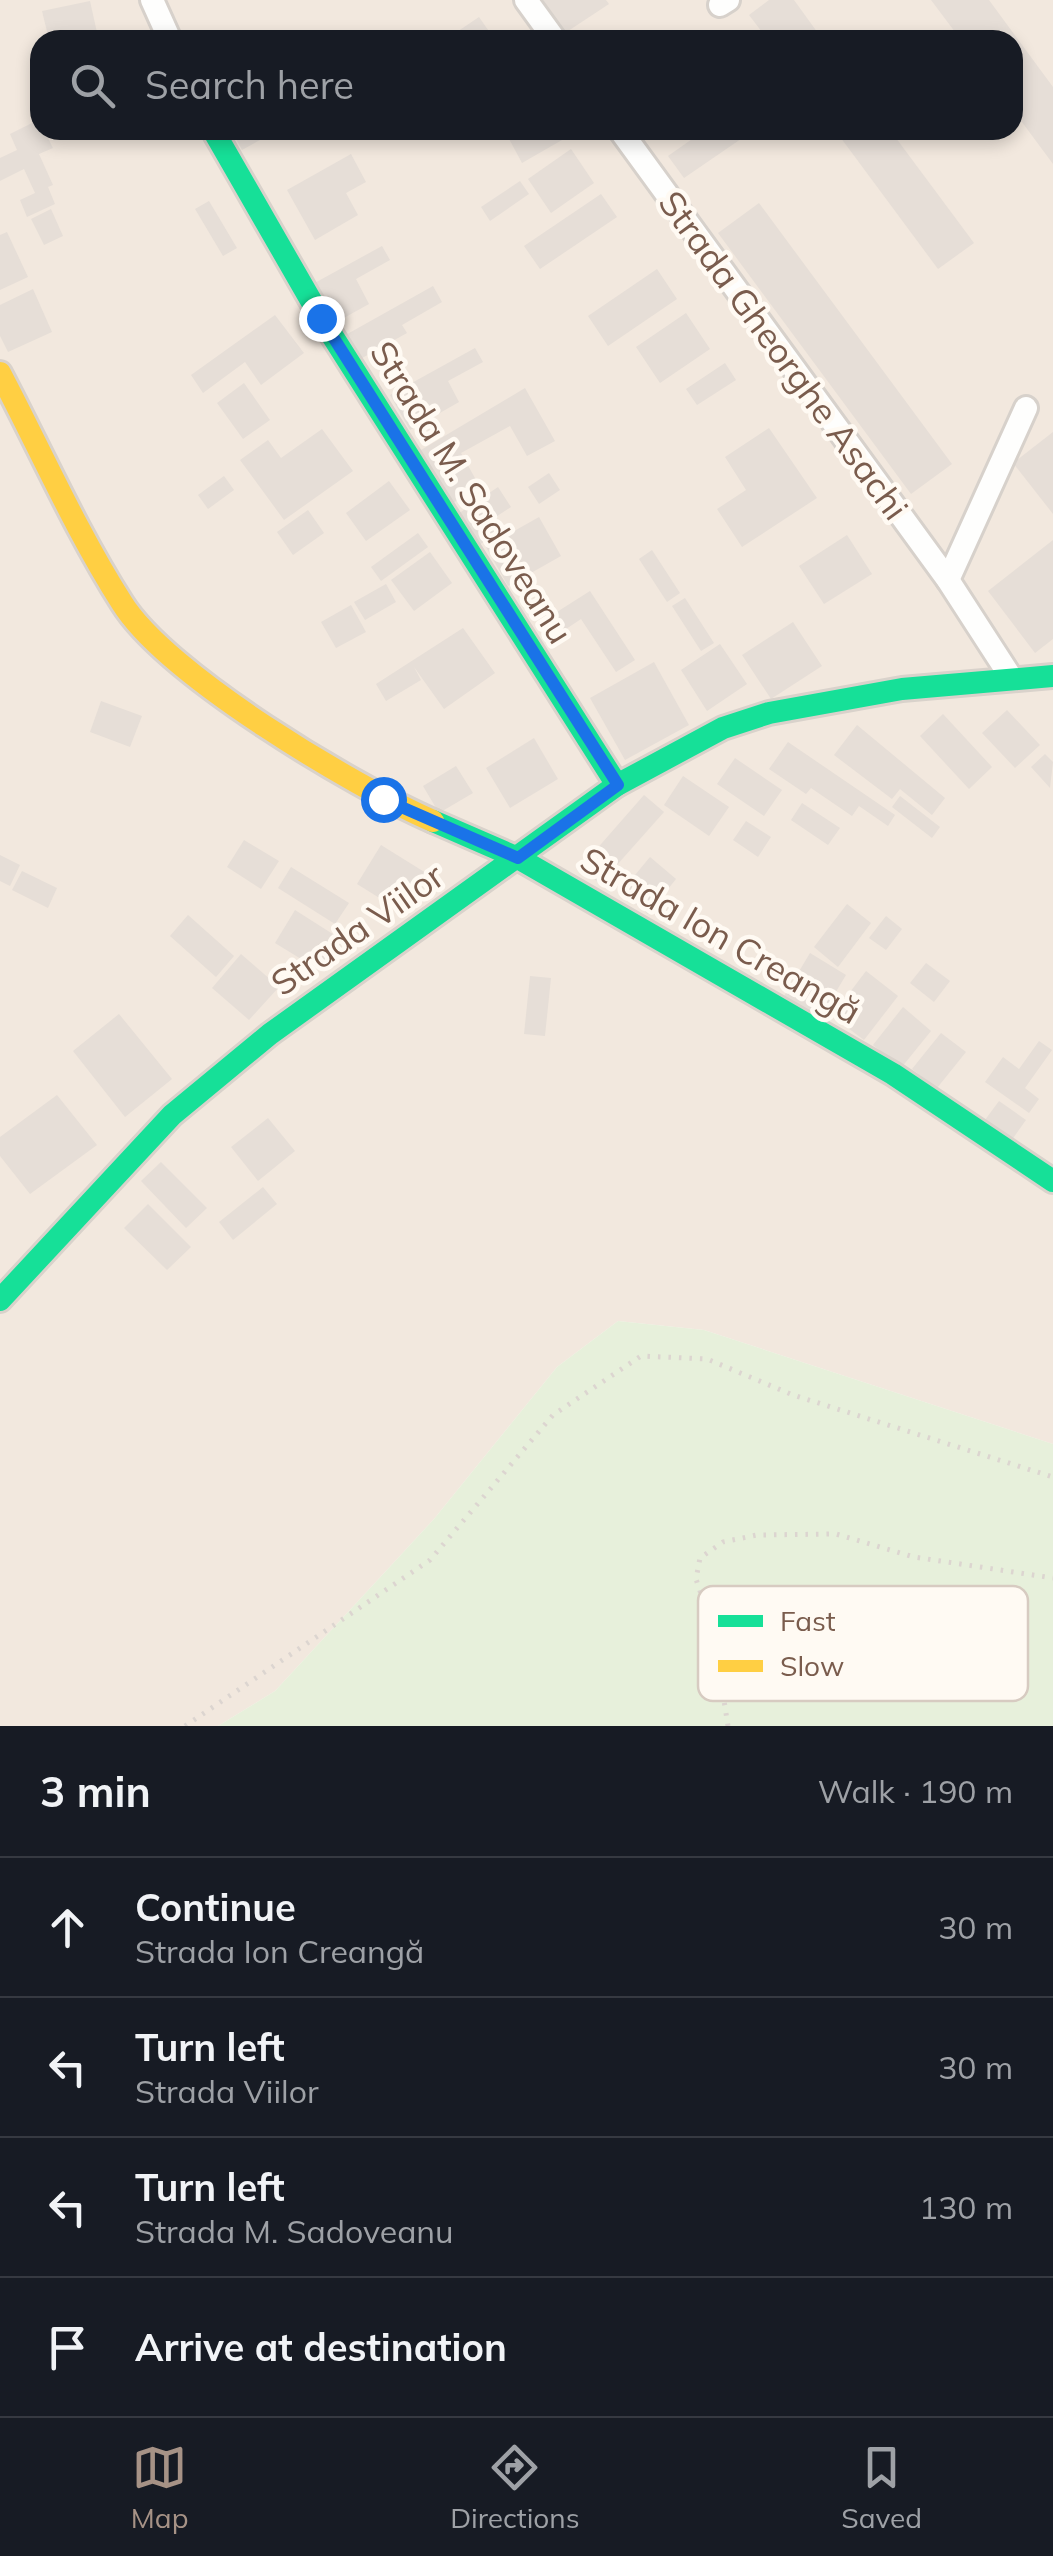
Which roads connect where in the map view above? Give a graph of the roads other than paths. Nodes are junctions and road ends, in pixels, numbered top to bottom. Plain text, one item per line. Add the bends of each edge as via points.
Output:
1 (152, 0) edge
2 (526, 0) edge
3 (166, 30) edge
4 (548, 30) edge
5 (219, 140) edge
6 (627, 140) edge
7 (0, 373) edge
8 (1026, 408) dead end
9 (948, 580) junction
10 (1053, 676) edge
11 (1012, 680) junction
12 (618, 785) junction
13 (518, 858) junction
14 (1053, 1181) edge
15 (0, 1300) edge

1 - 3 street
2 - 4 street
5 - 12 street, Strada M. Sadoveanu via 330,334
6 - 9 street, Strada Gheorghe Asachi
7 - 13 street, Strada Ion Creangă via 122,606 183,669 383,799
8 - 9 street
9 - 11 street, Strada Gheorghe Asachi
10 - 11 street, Strada Viilor
11 - 12 street, Strada Viilor via 902,688 769,713 723,728
12 - 13 street, Strada Viilor
13 - 14 street, Strada Ion Creangă via 893,1074
13 - 15 street, Strada Viilor via 270,1034 172,1115

